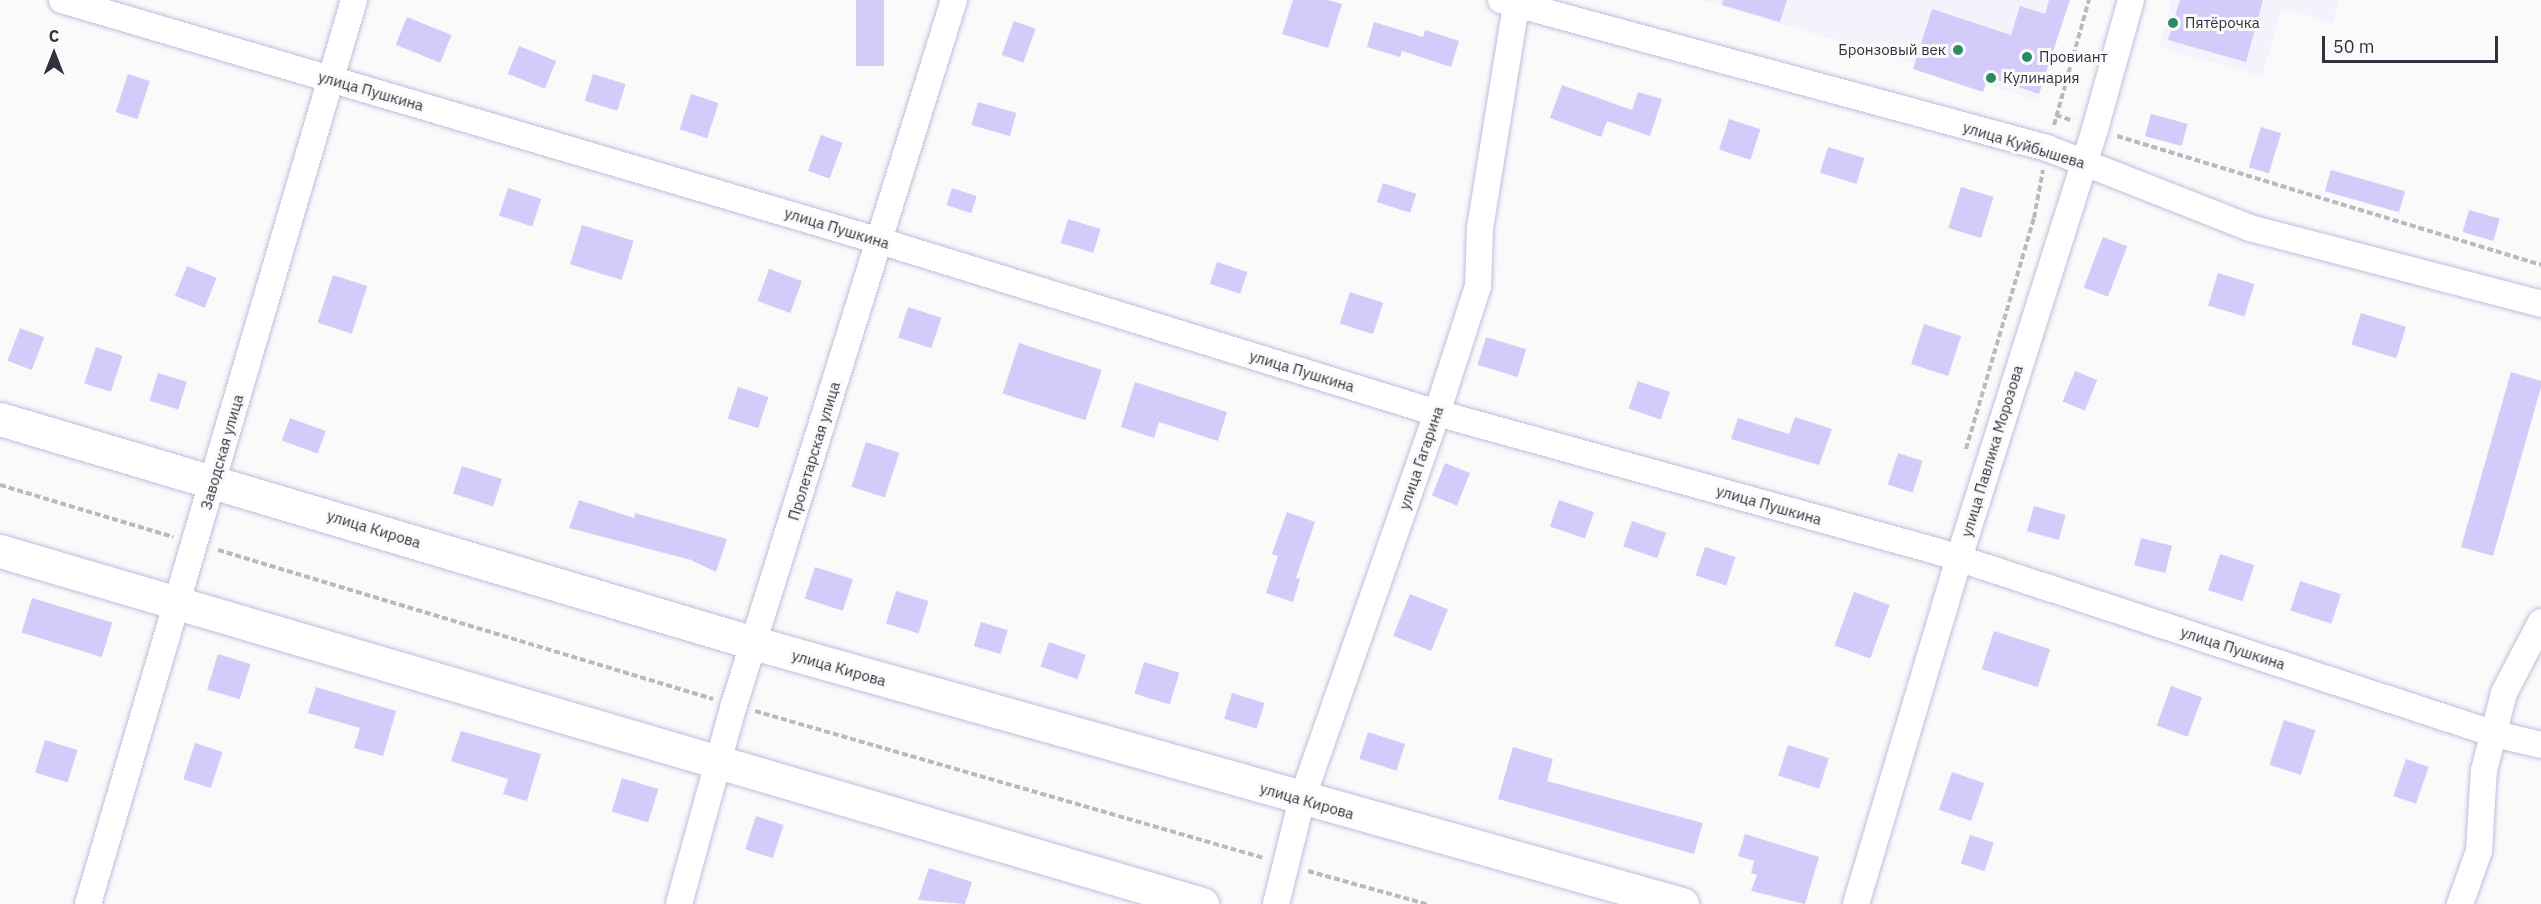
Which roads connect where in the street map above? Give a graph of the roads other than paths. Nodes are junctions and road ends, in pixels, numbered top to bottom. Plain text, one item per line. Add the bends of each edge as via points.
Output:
1 (62, 0) edge
2 (354, 0) edge
3 (954, 0) edge
4 (2131, 0) edge
5 (1511, 2) edge
6 (329, 78) junction
7 (2083, 162) junction
8 (880, 241) junction
9 (2541, 304) edge
10 (1437, 413) junction
11 (0, 419) edge
12 (214, 481) junction
13 (0, 551) edge
14 (1959, 558) junction
15 (174, 602) junction
16 (2541, 622) edge
17 (754, 643) junction
18 (2495, 734) junction
19 (2541, 745) edge
20 (718, 760) junction
21 (1302, 800) junction
22 (88, 904) edge
23 (679, 904) edge
24 (1202, 904) edge
25 (1276, 904) edge
26 (1682, 904) edge
27 (1856, 904) edge
28 (2460, 904) edge

1 - 6 street, улица Пушкина
2 - 6 street, Заводская улица
3 - 8 street, Пролетарская улица
4 - 7 street, улица Павлика Морозова
5 - 7 street, улица Куйбышева via 2047,148
5 - 10 street, улица Гагарина via 1480,228 1478,286
6 - 8 street, улица Пушкина
6 - 12 street, Заводская улица
7 - 9 street, улица Куйбышева via 2250,228
7 - 14 street, улица Павлика Морозова
8 - 10 street, улица Пушкина
8 - 17 street, Пролетарская улица
10 - 14 street, улица Пушкина
10 - 21 street, улица Гагарина
11 - 12 main road, улица Кирова
12 - 15 street, Заводская улица
12 - 17 main road, улица Кирова
13 - 15 main road
14 - 18 street, улица Пушкина
14 - 27 street, улица Павлика Морозова
15 - 20 main road
15 - 22 street, Заводская улица
16 - 18 street via 2504,693
17 - 20 street, Пролетарская улица
17 - 21 main road, улица Кирова
18 - 19 street, улица Пушкина
18 - 28 street via 2484,770 2479,851
20 - 23 street, Пролетарская улица
20 - 24 main road
21 - 25 street, улица Гагарина
21 - 26 main road, улица Кирова

